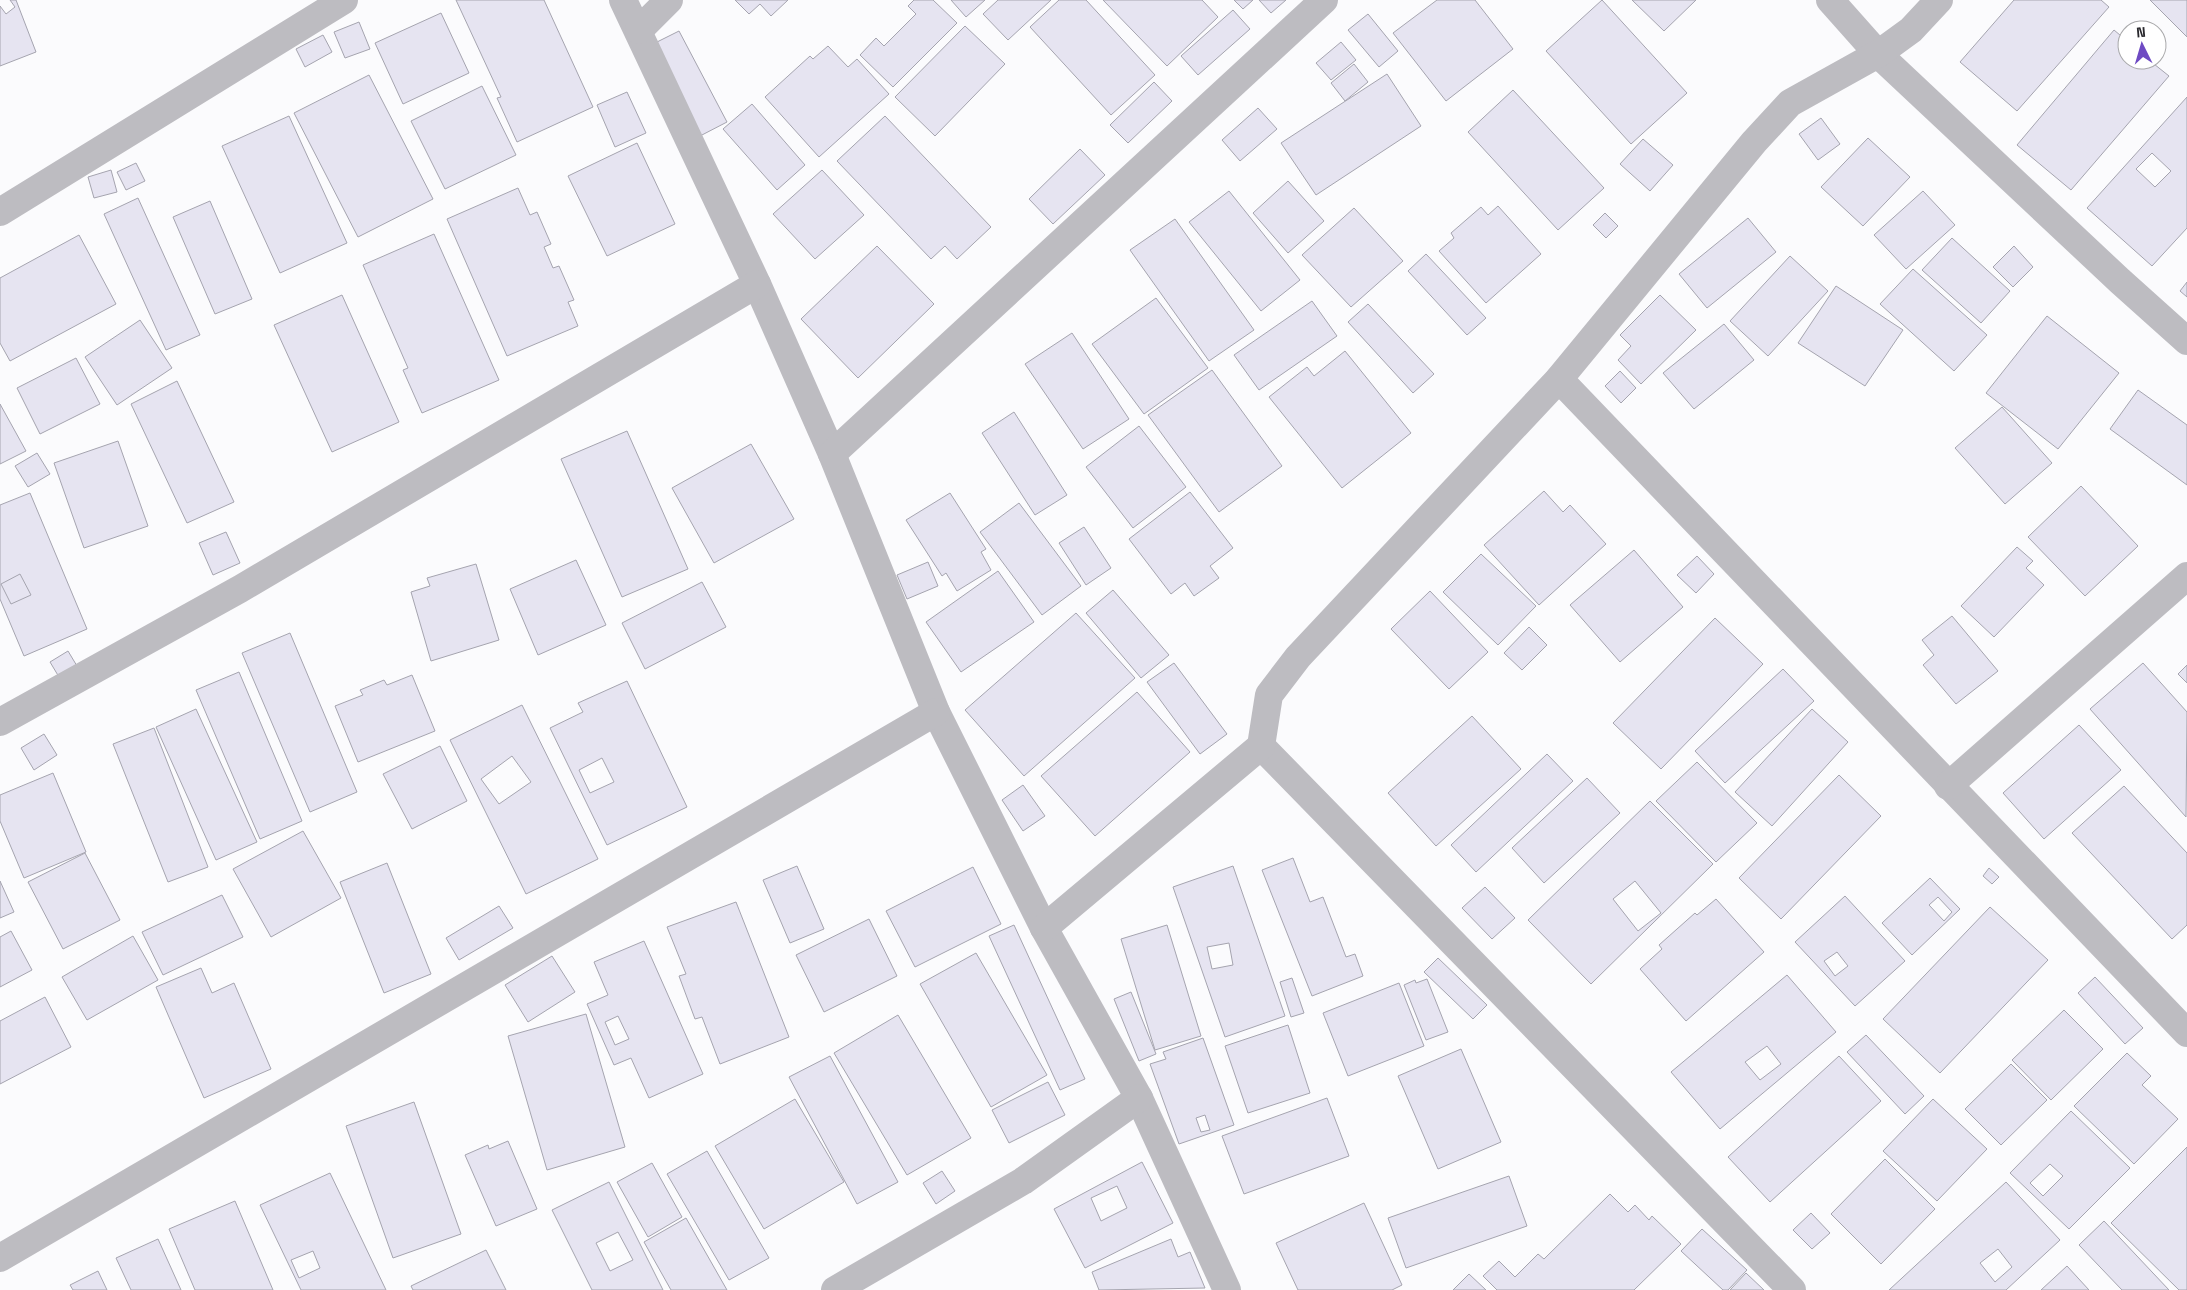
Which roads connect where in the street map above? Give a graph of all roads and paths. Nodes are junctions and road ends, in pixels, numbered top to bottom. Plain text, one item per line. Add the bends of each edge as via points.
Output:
1 (344, 0) edge
2 (623, 0) edge
3 (669, 0) edge
4 (1324, 0) edge
5 (1830, 0) edge
6 (1939, 0) edge
7 (638, 30) junction
8 (1878, 54) junction
9 (0, 212) edge
10 (758, 284) junction
11 (2187, 341) edge
12 (1559, 379) junction
13 (832, 454) junction
14 (2187, 576) edge
15 (936, 712) junction
16 (0, 722) edge
17 (1261, 746) junction
18 (1948, 786) junction
19 (1044, 928) junction
20 (2187, 1033) edge
21 (1138, 1098) junction
22 (0, 1258) edge
23 (835, 1290) edge
24 (1227, 1290) edge
25 (1792, 1290) edge

1 - 9 street
2 - 7 street
3 - 7 street
4 - 13 street
5 - 8 street
6 - 8 street via 1911,30
7 - 10 street
8 - 11 street
8 - 12 street via 1790,103 1754,142
10 - 13 street
10 - 16 street via 240,589
12 - 17 street via 1298,657 1270,695
12 - 18 street
13 - 15 street
14 - 18 street
15 - 19 street
15 - 22 street
17 - 19 street
17 - 25 street
18 - 20 street
19 - 21 street
21 - 23 street via 1023,1182
21 - 24 street

